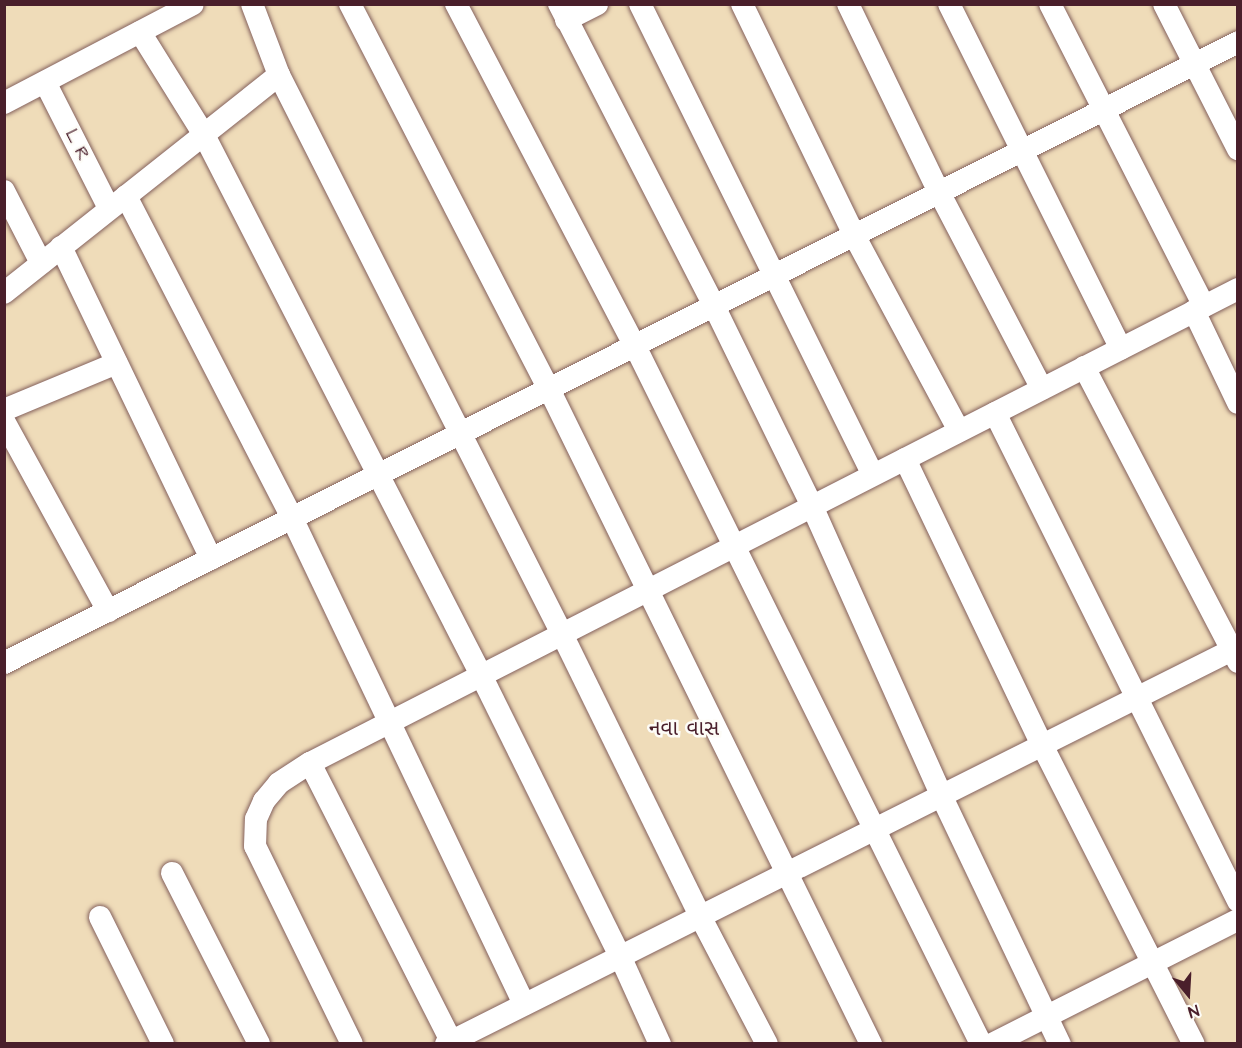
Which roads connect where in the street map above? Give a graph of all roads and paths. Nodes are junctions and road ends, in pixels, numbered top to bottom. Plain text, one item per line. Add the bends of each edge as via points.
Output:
1 (194, 4) edge
2 (252, 4) edge
3 (350, 4) edge
4 (456, 4) edge
5 (597, 4) edge
6 (640, 4) edge
7 (742, 4) edge
8 (848, 4) edge
9 (949, 4) edge
10 (1050, 4) edge
11 (1164, 4) edge
12 (562, 12) edge
13 (140, 32) junction
14 (1238, 42) edge
15 (1195, 63) junction
16 (279, 75) junction
17 (45, 81) junction
18 (4, 103) edge
19 (1103, 110) junction
20 (204, 135) junction
21 (1238, 149) edge
22 (1022, 150) junction
23 (4, 191) edge
24 (939, 192) junction
25 (118, 202) junction
26 (854, 235) junction
27 (61, 247) junction
28 (41, 263) junction
29 (773, 276) junction
30 (1238, 289) edge
31 (4, 293) edge
32 (714, 306) junction
33 (1199, 309) junction
34 (635, 346) junction
35 (1121, 349) junction
36 (117, 363) junction
37 (1084, 367) junction
38 (549, 389) junction
39 (1042, 389) junction
40 (1238, 403) edge
41 (4, 410) edge
42 (995, 413) junction
43 (4, 421) edge
44 (959, 431) junction
45 (460, 434) junction
46 (904, 459) junction
47 (378, 475) junction
48 (873, 475) junction
49 (812, 506) junction
50 (292, 518) junction
51 (735, 546) junction
52 (211, 559) junction
53 (648, 590) junction
54 (108, 611) junction
55 (562, 633) junction
56 (1235, 653) edge
57 (4, 663) edge
58 (481, 675) junction
59 (1135, 698) junction
60 (389, 722) junction
61 (1042, 745) junction
62 (310, 763) junction
63 (941, 795) junction
64 (873, 830) junction
65 (172, 873) dead end
66 (786, 873) junction
67 (1238, 901) edge
68 (700, 916) junction
69 (100, 917) dead end
70 (1238, 920) edge
71 (620, 956) junction
72 (1151, 963) junction
73 (524, 1004) junction
74 (1046, 1016) junction
75 (449, 1042) edge
76 (163, 1044) edge
77 (259, 1044) edge
78 (352, 1044) edge
79 (660, 1044) edge
80 (767, 1044) edge
81 (872, 1044) edge
82 (981, 1044) edge
83 (992, 1044) edge
84 (1060, 1044) edge
85 (1194, 1044) edge

1 - 13 street
2 - 16 street
3 - 38 street
4 - 34 street
5 - 12 street
6 - 29 street
7 - 26 street
8 - 24 street
9 - 22 street
10 - 19 street
11 - 15 street
12 - 32 street
13 - 17 street
13 - 20 street
14 - 15 street
15 - 19 street
15 - 21 street
16 - 20 street
16 - 45 street
17 - 18 street
17 - 25 street, L R
19 - 22 street
19 - 33 street
20 - 25 street
20 - 47 street
22 - 24 street
22 - 35 street
23 - 28 street
24 - 26 street
24 - 39 street
25 - 27 street
25 - 50 street, L R
26 - 29 street
26 - 44 street
27 - 28 street
27 - 36 street
28 - 31 street
29 - 32 street
29 - 48 street
30 - 33 street
32 - 34 street
32 - 49 street
33 - 35 street
33 - 40 street
34 - 38 street
34 - 51 street
35 - 37 street
36 - 41 street
36 - 52 street
37 - 39 street
37 - 56 street
38 - 45 street
38 - 53 street
39 - 42 street
42 - 44 street
42 - 59 street
43 - 54 street
44 - 46 street
45 - 47 street
45 - 55 street
46 - 48 street
46 - 61 street
47 - 50 street
47 - 58 street
48 - 49 street
49 - 51 street
49 - 63 street
50 - 52 street
50 - 60 street, L R
51 - 53 street
51 - 64 street
52 - 54 street
53 - 55 street
53 - 66 street
54 - 57 street
55 - 58 street
55 - 68 street
56 - 59 street
58 - 60 street
58 - 71 street
59 - 61 street
59 - 67 street
60 - 62 street
60 - 73 street, L R
61 - 63 street
61 - 72 street
62 - 75 street
62 - 78 street via 279,783 264,801 256,819 255,846
63 - 64 street
63 - 74 street
64 - 66 street
64 - 82 street
65 - 77 street
66 - 68 street
66 - 81 street
68 - 71 street
68 - 80 street
69 - 76 street
70 - 72 street
71 - 73 street
71 - 79 street
72 - 74 street
72 - 85 street
73 - 75 street
74 - 83 street
74 - 84 street

